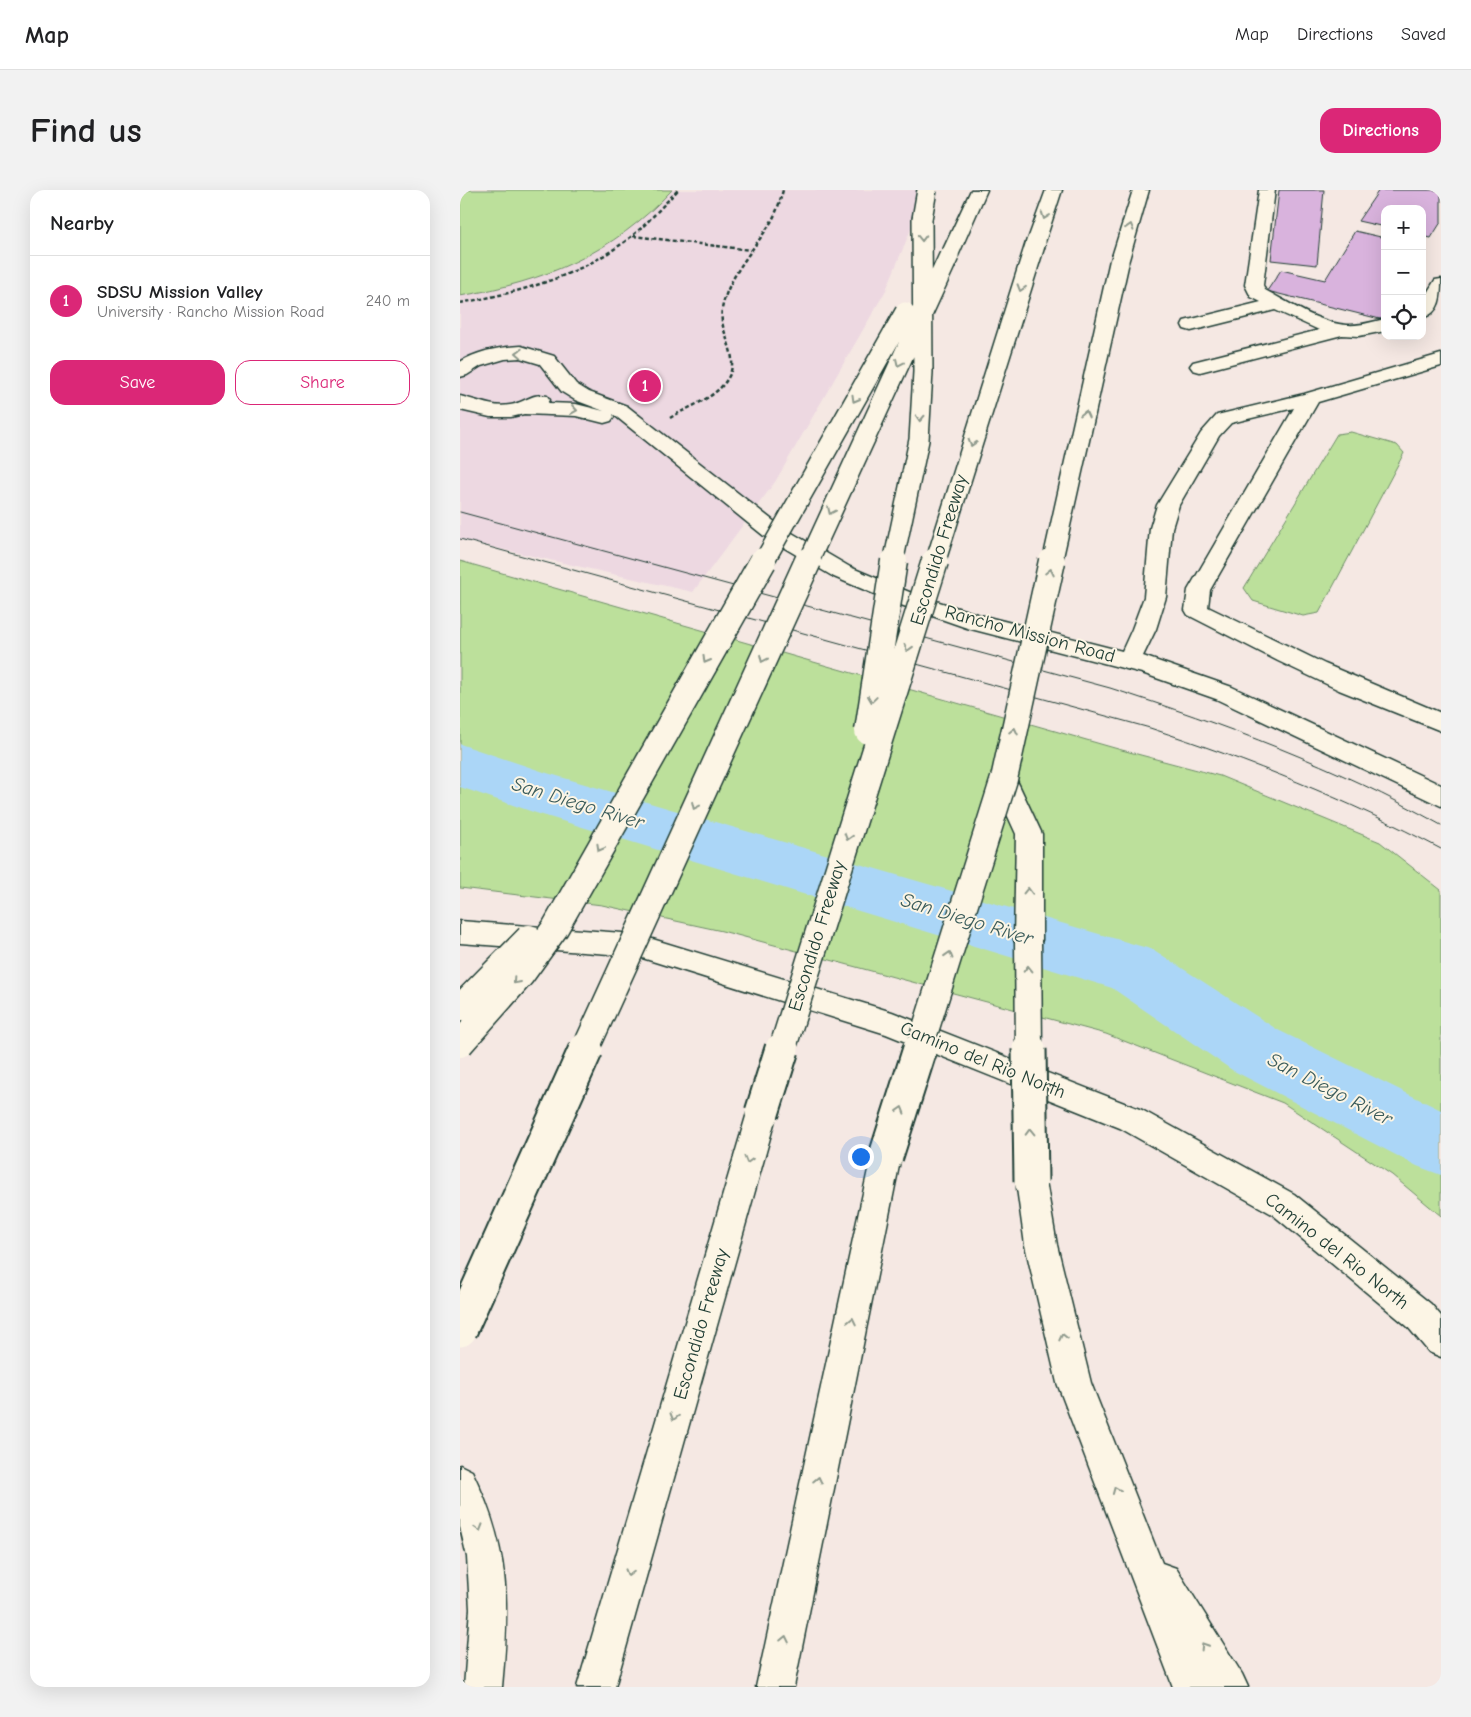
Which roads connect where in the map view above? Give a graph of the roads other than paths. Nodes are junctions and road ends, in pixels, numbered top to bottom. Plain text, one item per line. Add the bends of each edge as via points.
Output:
1 (927, 190) edge
2 (979, 190) edge
3 (1054, 190) edge
4 (1141, 190) edge
5 (1267, 190) edge
6 (948, 256) junction
7 (1441, 284) edge
8 (1277, 304) junction
9 (1426, 310) edge
10 (1191, 325) dead end
11 (1381, 326) edge
12 (1341, 330) junction
13 (1441, 360) edge
14 (1200, 366) dead end
15 (461, 371) edge
16 (558, 376) junction
17 (1310, 398) junction
18 (464, 405) edge
19 (525, 408) junction
20 (645, 431) junction
21 (1176, 599) junction
22 (1129, 661) junction
23 (1441, 722) edge
24 (1004, 779) junction
25 (1441, 796) edge
26 (856, 813) junction
27 (581, 882) junction
28 (460, 932) edge
29 (460, 1008) edge
30 (460, 1044) edge
31 (460, 1330) edge
32 (1441, 1341) edge
33 (460, 1483) edge
34 (1134, 1535) junction
35 (483, 1687) edge
36 (596, 1687) edge
37 (775, 1687) edge
38 (1192, 1687) edge
39 (1230, 1687) edge

1 -> 26 main road, bridge via 922,219 923,372 919,440 890,579
2 - 6 main road
3 -> 26 main road, Escondido Freeway, bridge
24 -> 4 main road, bridge via 1119,263
5 - 8 main road via 1254,285 1258,293
6 -> 27 main road, bridge via 907,308
6 -> 31 main road, bridge via 642,923
7 - 9 main road
8 - 10 main road
8 - 12 main road
11 - 12 main road
12 - 14 main road
13 - 17 main road
16 -> 15 main road, Rancho Mission Road via 555,367 547,360 521,352 489,356
16 - 19 main road, Rancho Mission Road via 550,394
16 - 20 main road, Rancho Mission Road via 582,396 620,410
17 - 21 main road via 1199,590
17 - 21 main road via 1224,419 1211,433 1168,505 1161,528
18 - 19 main road, Rancho Mission Road via 488,412
19 -> 20 main road, Rancho Mission Road via 576,410
20 - 22 main road, Rancho Mission Road via 772,531 842,572 906,599 975,622
21 - 22 main road via 1144,629
21 - 23 main road via 1267,648 1385,702
22 - 25 main road, Rancho Mission Road via 1224,693
34 -> 24 main road, bridge via 1074,1383 1041,1245 1031,1181 1029,834
37 -> 24 main road, bridge via 886,1156
26 -> 36 main road, Escondido Freeway, bridge via 762,1113
27 - 29 main road, bridge via 504,966
27 -> 30 main road, bridge via 555,928 522,975
28 - 32 main road, Camino del Rio North via 636,945 892,1024 1131,1119 1283,1204 1419,1315
33 -> 35 main road via 470,1501 481,1537 486,1571 489,1623
34 - 38 main road
39 -> 34 main road

